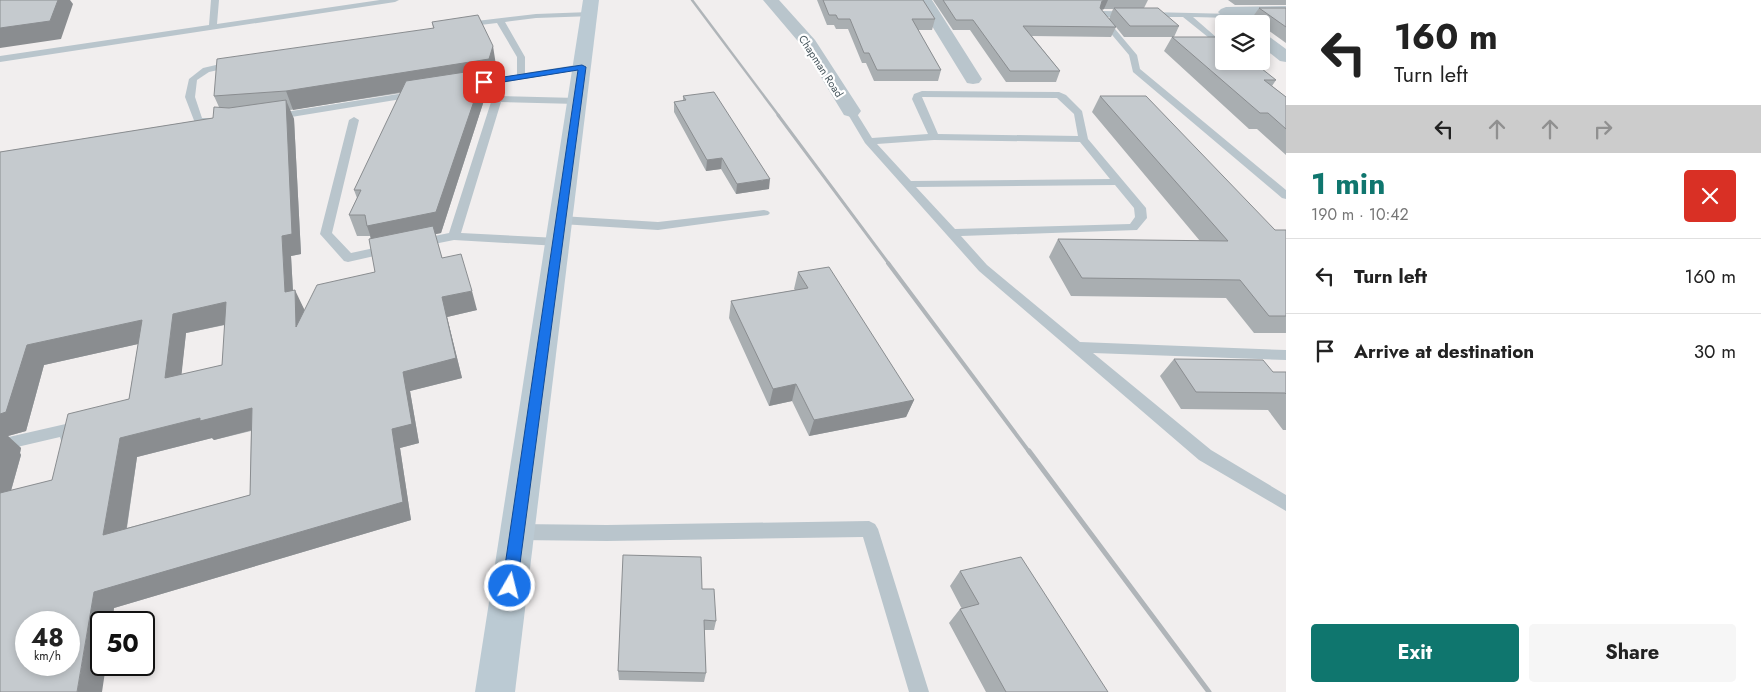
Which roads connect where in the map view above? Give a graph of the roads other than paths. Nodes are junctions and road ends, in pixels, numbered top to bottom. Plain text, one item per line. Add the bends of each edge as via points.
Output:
1 (215, 0) edge
2 (395, 0) edge
3 (771, 0) edge
4 (924, 0) edge
5 (1209, 0) edge
6 (590, 7) edge
7 (1286, 11) edge
8 (1184, 14) junction
9 (1230, 15) edge
10 (1256, 15) edge
11 (1215, 16) edge
12 (1270, 19) edge
13 (1286, 19) edge
14 (500, 21) junction
15 (213, 27) junction
16 (453, 27) edge
17 (1215, 40) edge
18 (1270, 45) edge
19 (1286, 57) edge
20 (0, 58) edge
21 (240, 62) edge
22 (582, 67) junction
23 (521, 77) junction
24 (973, 79) dead end
25 (464, 86) edge
26 (426, 92) edge
27 (577, 101) junction
28 (851, 111) joint
29 (265, 118) edge
30 (354, 120) dead end
31 (228, 121) edge
32 (934, 137) junction
33 (1083, 139) junction
34 (869, 141) junction
35 (1118, 182) junction
36 (908, 184) junction
37 (1286, 196) edge
38 (764, 213) dead end
39 (559, 231) junction
40 (951, 233) junction
41 (454, 236) junction
42 (1076, 347) junction
43 (1286, 355) edge
44 (0, 445) edge
45 (62, 456) edge
46 (1286, 504) edge
47 (517, 532) junction
48 (495, 692) edge
49 (919, 692) edge

1 - 15 lane
2 - 15 lane
3 - 28 street, Chapman Road via 809,44
4 - 24 street
5 - 9 street
6 - 14 lane
6 - 22 main road
7 - 10 street
8 - 11 lane
8 - 17 lane
8 - 37 lane via 1101,15 1101,18 1132,55 1136,70
12 - 13 street
14 - 16 lane
14 - 23 lane via 521,57
15 - 20 lane
18 - 19 street
21 - 31 lane via 206,70 193,79 190,97 198,121
22 - 23 lane
22 - 27 main road
23 - 25 lane
26 - 29 lane
27 - 39 main road
27 - 41 lane via 497,99
28 - 34 lane
30 - 41 lane via 326,234 348,258
32 - 33 lane
32 - 33 lane via 917,99 922,94 1059,95 1079,113
32 - 34 lane
33 - 35 lane
34 - 36 lane
35 - 36 lane
35 - 40 lane via 1140,208 1141,218 1133,227
36 - 40 lane
38 - 39 lane via 658,226
39 - 41 lane
39 - 47 main road
40 - 42 lane via 983,268
42 - 43 lane
42 - 46 lane via 1205,455
44 - 45 lane via 70,429
47 - 48 main road
47 - 49 lane via 869,530

